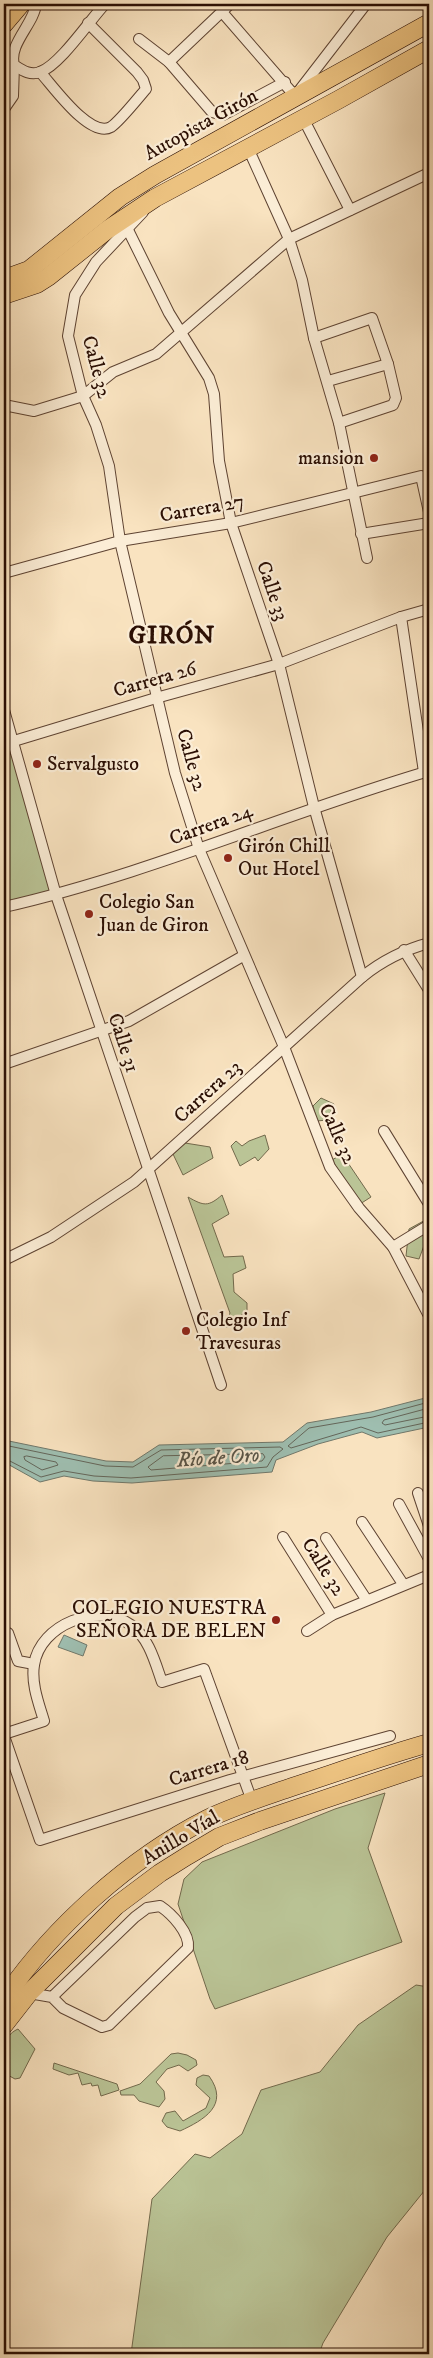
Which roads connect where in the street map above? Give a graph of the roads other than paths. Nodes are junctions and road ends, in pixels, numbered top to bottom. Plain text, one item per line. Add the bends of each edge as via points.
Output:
1 (21, 4) edge
2 (36, 4) edge
3 (105, 4) edge
4 (230, 4) edge
5 (366, 4) edge
6 (222, 12) junction
7 (88, 23) junction
8 (429, 23) edge
9 (4, 24) edge
10 (139, 39) dead end
11 (429, 49) edge
12 (169, 62) junction
13 (14, 65) junction
14 (40, 72) junction
15 (290, 89) junction
16 (4, 109) edge
17 (303, 118) junction
18 (248, 148) junction
19 (429, 172) edge
20 (155, 198) junction
21 (350, 210) junction
22 (128, 230) junction
23 (289, 239) junction
24 (4, 279) edge
25 (4, 295) edge
26 (180, 332) junction
27 (314, 338) junction
28 (388, 364) junction
29 (328, 381) junction
30 (83, 396) junction
31 (4, 406) edge
32 (339, 423) junction
33 (427, 492) edge
34 (353, 493) junction
35 (429, 512) edge
36 (231, 523) junction
37 (429, 524) edge
38 (361, 534) junction
39 (120, 541) junction
40 (367, 558) dead end
41 (4, 573) edge
42 (429, 609) edge
43 (401, 617) junction
44 (279, 664) junction
45 (156, 698) junction
46 (4, 710) edge
47 (8, 743) edge
48 (426, 772) edge
49 (314, 807) junction
50 (199, 849) junction
51 (56, 895) junction
52 (4, 907) edge
53 (429, 943) edge
54 (404, 950) junction
55 (243, 956) junction
56 (362, 977) junction
57 (429, 990) edge
58 (101, 1032) junction
59 (284, 1047) junction
60 (4, 1064) edge
61 (384, 1131) dead end
62 (148, 1171) junction
63 (429, 1204) edge
64 (429, 1225) edge
65 (393, 1246) junction
66 (4, 1260) edge
67 (428, 1314) edge
68 (221, 1385) dead end
69 (418, 1494) dead end
70 (399, 1504) dead end
71 (362, 1522) dead end
72 (429, 1526) edge
73 (283, 1537) dead end
74 (326, 1538) dead end
75 (429, 1559) edge
76 (429, 1575) edge
77 (403, 1584) junction
78 (366, 1600) junction
79 (332, 1615) junction
80 (307, 1631) dead end
81 (4, 1635) edge
82 (34, 1664) junction
83 (4, 1735) edge
84 (390, 1736) dead end
85 (429, 1743) edge
86 (429, 1764) edge
87 (242, 1776) junction
88 (252, 1801) junction
89 (28, 1993) junction
90 (52, 1997) junction
91 (4, 1999) edge
92 (4, 2025) edge

1 - 9 highway
2 - 13 street via 13,53
3 - 7 street
4 - 6 street
5 - 15 street
6 - 12 street
6 - 15 street
7 - 14 street via 58,60
7 - 14 street via 137,72 146,89 117,121 111,127 99,129 90,125
8 - 15 highway, Autopista Girón
10 - 12 street
11 - 17 highway, Autopista Girón
12 - 15 street via 212,112 224,115
13 - 14 street via 26,72
13 - 16 street via 13,96
15 - 24 highway, Autopista Girón via 120,197 29,270
17 - 18 highway, Autopista Girón
17 - 21 street
18 - 20 highway, Autopista Girón
18 - 23 street
19 - 21 street
20 - 22 street, Calle 32
20 - 25 highway, Autopista Girón via 107,230 48,277
21 - 23 street
22 - 26 street, Calle 33
22 - 30 street, Calle 32 via 96,262 75,295 68,336
23 - 26 street
23 - 27 street via 302,280
26 - 30 street via 156,354 113,372
26 - 36 street, Calle 33 via 209,378 214,394 219,461
27 - 28 street via 372,318
27 - 29 street
28 - 29 street
28 - 32 street via 396,398 393,405
29 - 32 street
30 - 31 street via 34,411
30 - 39 street, Calle 32 via 109,466
32 - 34 street
33 - 34 street, Carrera 27 via 421,476
33 - 35 street
34 - 36 street, Carrera 27
34 - 38 street
36 - 39 street, Carrera 27
36 - 44 street, Calle 33
37 - 38 street
38 - 40 street
39 - 41 street, Carrera 27
39 - 45 street, Calle 32
42 - 43 street, Carrera 26
43 - 44 street, Carrera 26
43 - 48 street
44 - 45 street, Carrera 26
44 - 49 street, Calle 33
45 - 47 street, Carrera 26
45 - 50 street, Calle 32
46 - 47 street, Calle 31
47 - 51 street, Calle 31
48 - 49 street, Carrera 24
49 - 50 street, Carrera 24
49 - 56 street, Calle 33
50 - 51 street, Carrera 24
50 - 55 street, Calle 32
51 - 52 street, Carrera 24
51 - 58 street, Calle 31
53 - 54 street, Carrera 23
54 - 56 street, Carrera 23
54 - 57 street
55 - 58 street via 164,1003
55 - 59 street, Calle 32
56 - 59 street, Carrera 23
58 - 60 street
58 - 62 street, Calle 31
59 - 62 street, Carrera 23
59 - 65 street, Calle 32 via 330,1167 349,1196
61 - 63 street
62 - 66 street, Carrera 23 via 50,1237
62 - 68 street, Calle 31
64 - 65 street
65 - 67 street, Calle 32
69 - 72 street
70 - 75 street
71 - 77 street
73 - 79 street, Calle 32
74 - 78 street
76 - 77 street
77 - 78 street
78 - 79 street
79 - 80 street
81 - 82 street via 8,1633 18,1661
82 - 83 street via 37,1696 44,1721
82 - 87 street via 42,1645 72,1620 104,1616 131,1625 144,1638 162,1682 204,1669
83 - 87 street, Carrera 18 via 40,1840
84 - 87 street, Carrera 18
85 - 88 highway, Anillo Víal
86 - 89 highway, Anillo Víal via 260,1821 203,1846 116,1906
87 - 88 street
88 - 91 highway, Anillo Víal via 200,1823 144,1858 64,1928
89 - 90 street
89 - 92 highway, Anillo Víal
90 - 90 street via 147,1908 160,1906 171,1912 189,1941 188,1948 109,2025 102,2027 63,2008

